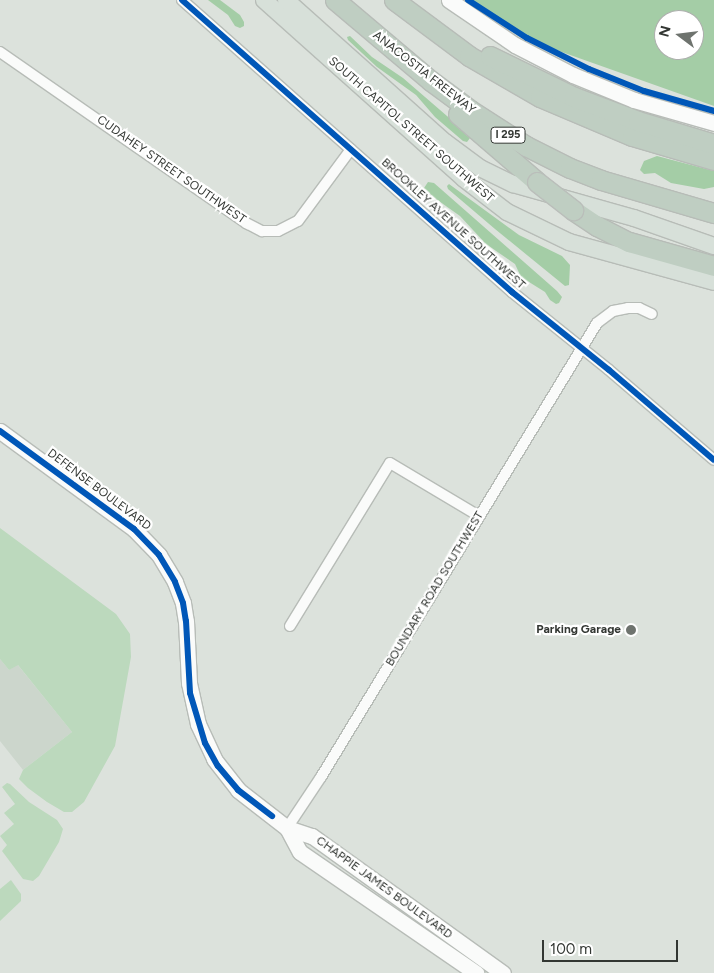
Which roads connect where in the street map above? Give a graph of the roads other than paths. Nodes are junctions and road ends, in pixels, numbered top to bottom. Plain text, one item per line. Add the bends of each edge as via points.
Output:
1 (182, 0) edge
2 (264, 0) edge
3 (286, 0) edge
4 (324, 0) edge
5 (334, 0) edge
6 (394, 0) edge
7 (407, 0) edge
8 (449, 0) edge
9 (0, 52) edge
10 (714, 123) edge
11 (714, 144) edge
12 (351, 149) junction
13 (714, 160) edge
14 (714, 213) edge
15 (714, 246) edge
16 (714, 266) edge
17 (714, 282) edge
18 (652, 314) dead end
19 (582, 348) junction
20 (0, 431) edge
21 (714, 460) edge
22 (478, 516) junction
23 (290, 626) dead end
24 (287, 828) junction
25 (476, 973) edge
26 (503, 973) edge

1 - 12 street, BROOKLEY AVENUE SOUTHWEST
2 - 17 main road, SOUTH CAPITOL STREET SOUTHWEST via 464,179 507,212 569,242
3 - 15 main road via 445,142 480,168 519,186 634,218
4 - 16 highway, bridge via 573,210 629,242
5 - 14 highway, ANACOSTIA FREEWAY / I 295 via 431,81 526,146 601,180
6 - 13 highway via 469,56 540,98 632,136
7 - 11 highway via 469,43 558,91 621,116
8 - 10 street via 515,45 572,75 634,100
9 - 12 street, CUDAHEY STREET SOUTHWEST via 262,231 278,231 298,221
12 - 19 street, BROOKLEY AVENUE SOUTHWEST via 512,292
18 - 19 street, BOUNDARY ROAD SOUTHWEST via 639,308 614,312 597,323
19 - 21 street, BROOKLEY AVENUE SOUTHWEST
19 - 22 street, BOUNDARY ROAD SOUTHWEST
20 - 24 street, DEFENSE BOULEVARD via 134,529 159,555 183,603 190,693 206,743 218,766 238,790
22 - 23 street via 390,462
22 - 24 street, BOUNDARY ROAD SOUTHWEST
24 - 25 street, CHAPPIE JAMES BOULEVARD via 300,852
24 - 26 street, CHAPPIE JAMES BOULEVARD via 312,836

